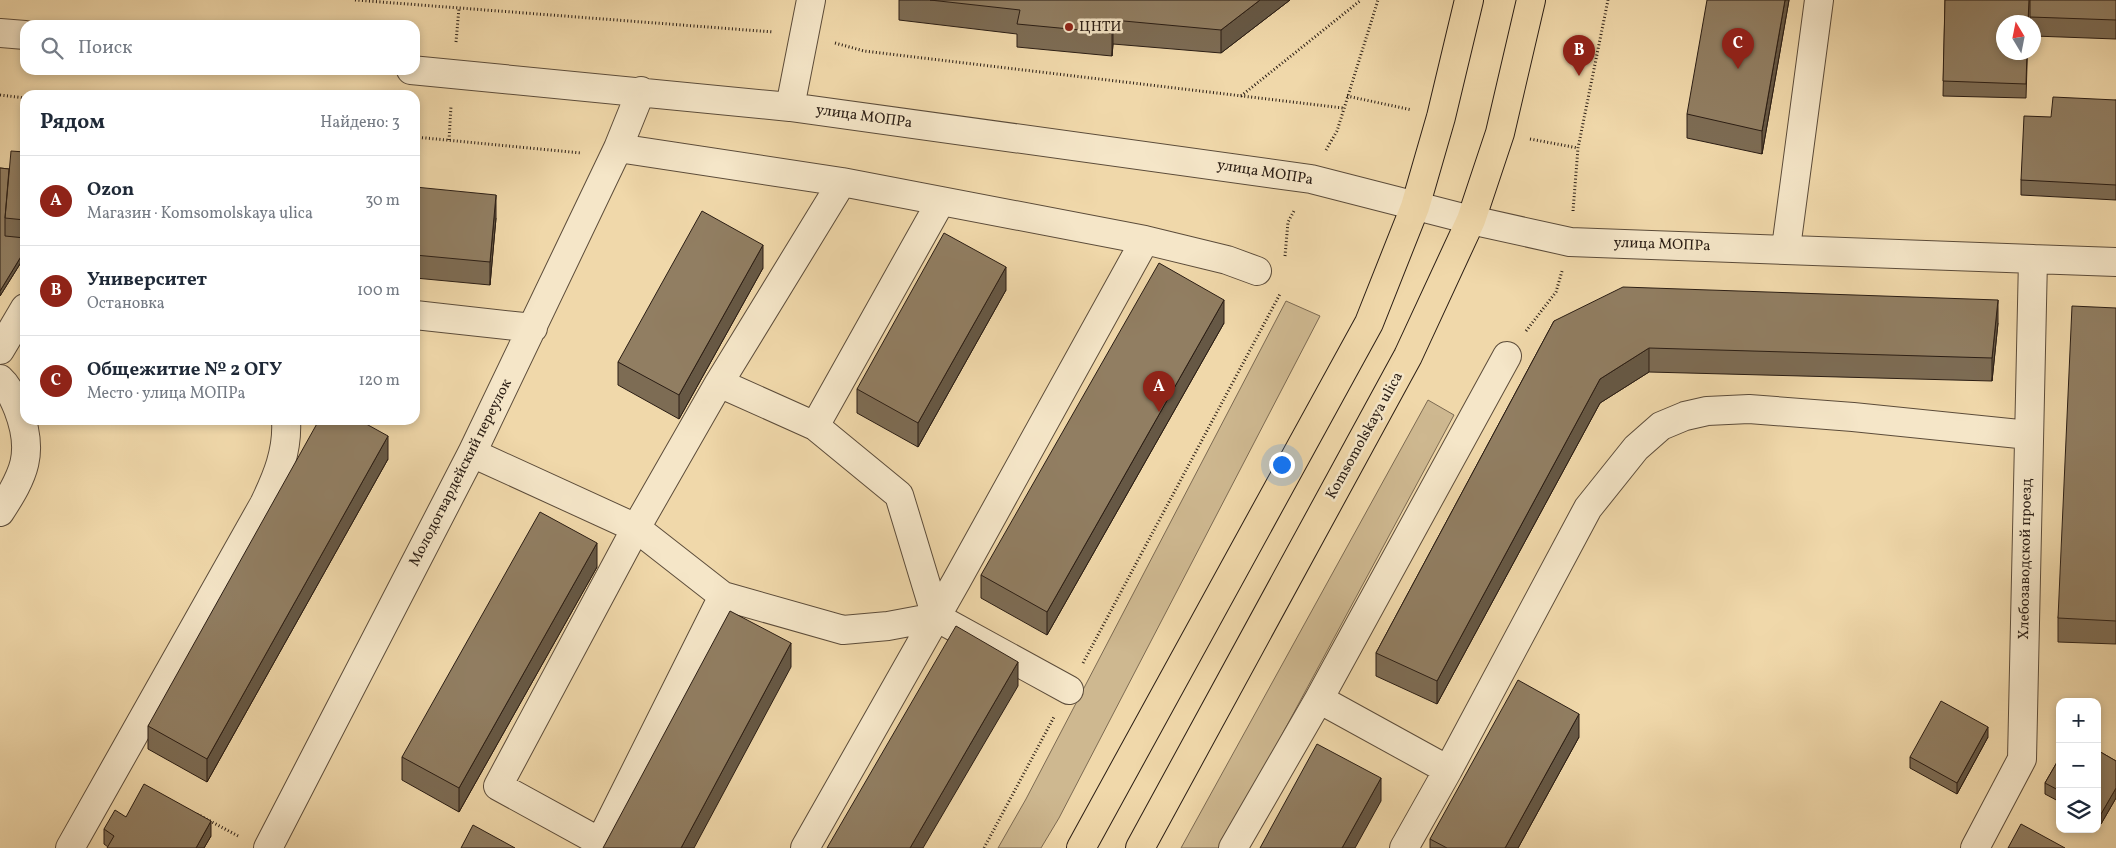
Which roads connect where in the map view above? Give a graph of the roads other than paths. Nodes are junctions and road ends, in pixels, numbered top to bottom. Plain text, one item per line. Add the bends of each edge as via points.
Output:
1 (811, 0) edge
2 (1469, 0) edge
3 (1531, 0) edge
4 (1819, 0) edge
5 (0, 33) edge
6 (20, 35) edge
7 (420, 71) edge
8 (641, 91) junction
9 (790, 107) junction
10 (616, 152) junction
11 (842, 182) junction
12 (941, 202) junction
13 (1415, 207) junction
14 (1471, 220) junction
15 (1145, 240) junction
16 (1786, 248) junction
17 (2033, 259) junction
18 (2116, 262) edge
19 (1257, 271) dead end
20 (20, 316) edge
21 (420, 316) edge
22 (533, 328) junction
23 (0, 350) edge
24 (1507, 356) road end
25 (0, 379) edge
26 (718, 383) junction
27 (20, 415) edge
28 (24, 425) edge
29 (286, 425) edge
30 (814, 426) junction
31 (2029, 435) junction
32 (472, 453) junction
33 (0, 512) edge
34 (636, 528) junction
35 (723, 596) junction
36 (936, 617) junction
37 (1068, 690) road end
38 (1319, 699) junction
39 (1448, 770) junction
40 (256, 843) edge
41 (70, 848) edge
42 (805, 848) edge
43 (1081, 848) edge
44 (1140, 848) edge
45 (1233, 848) edge
46 (1404, 848) edge
47 (1975, 848) edge

1 - 9 street
2 - 13 main road
3 - 14 main road, Komsomolskaya ulica via 1500,133
4 - 16 street
5 - 6 street
7 - 8 street, улица МОПРа
8 - 9 street, улица МОПРа
8 - 10 street, Молодогвардейский переулок
9 - 13 street, улица МОПРа via 1311,179
10 - 11 street
10 - 22 street, Молодогвардейский переулок
11 - 12 street
11 - 26 street
12 - 15 street
12 - 30 street
13 - 14 street, улица МОПРа
13 - 43 main road via 1369,323
14 - 16 street, улица МОПРа via 1570,242
14 - 44 main road, Komsomolskaya ulica via 1408,356
15 - 19 street via 1227,260
15 - 36 street
16 - 17 street, улица МОПРа
17 - 18 street, улица МОПРа
17 - 31 street, Хлебозаводской проезд
20 - 23 street
21 - 22 street
22 - 32 street, Молодогвардейский переулок
24 - 38 street
25 - 27 street
26 - 30 street
26 - 34 street
28 - 33 street via 25,467 18,485
29 - 41 street via 282,461 268,497
30 - 36 street via 899,495
31 - 39 street via 1853,416 1749,409 1708,411 1661,426 1636,448 1588,508
31 - 47 street, Хлебозаводской проезд via 2022,759
32 - 34 street
32 - 40 street, Молодогвардейский переулок
34 - 35 street
34 - 35 street via 498,786 600,842
35 - 36 street via 843,630
36 - 37 street
36 - 42 street
38 - 39 street
38 - 45 street
39 - 46 street

